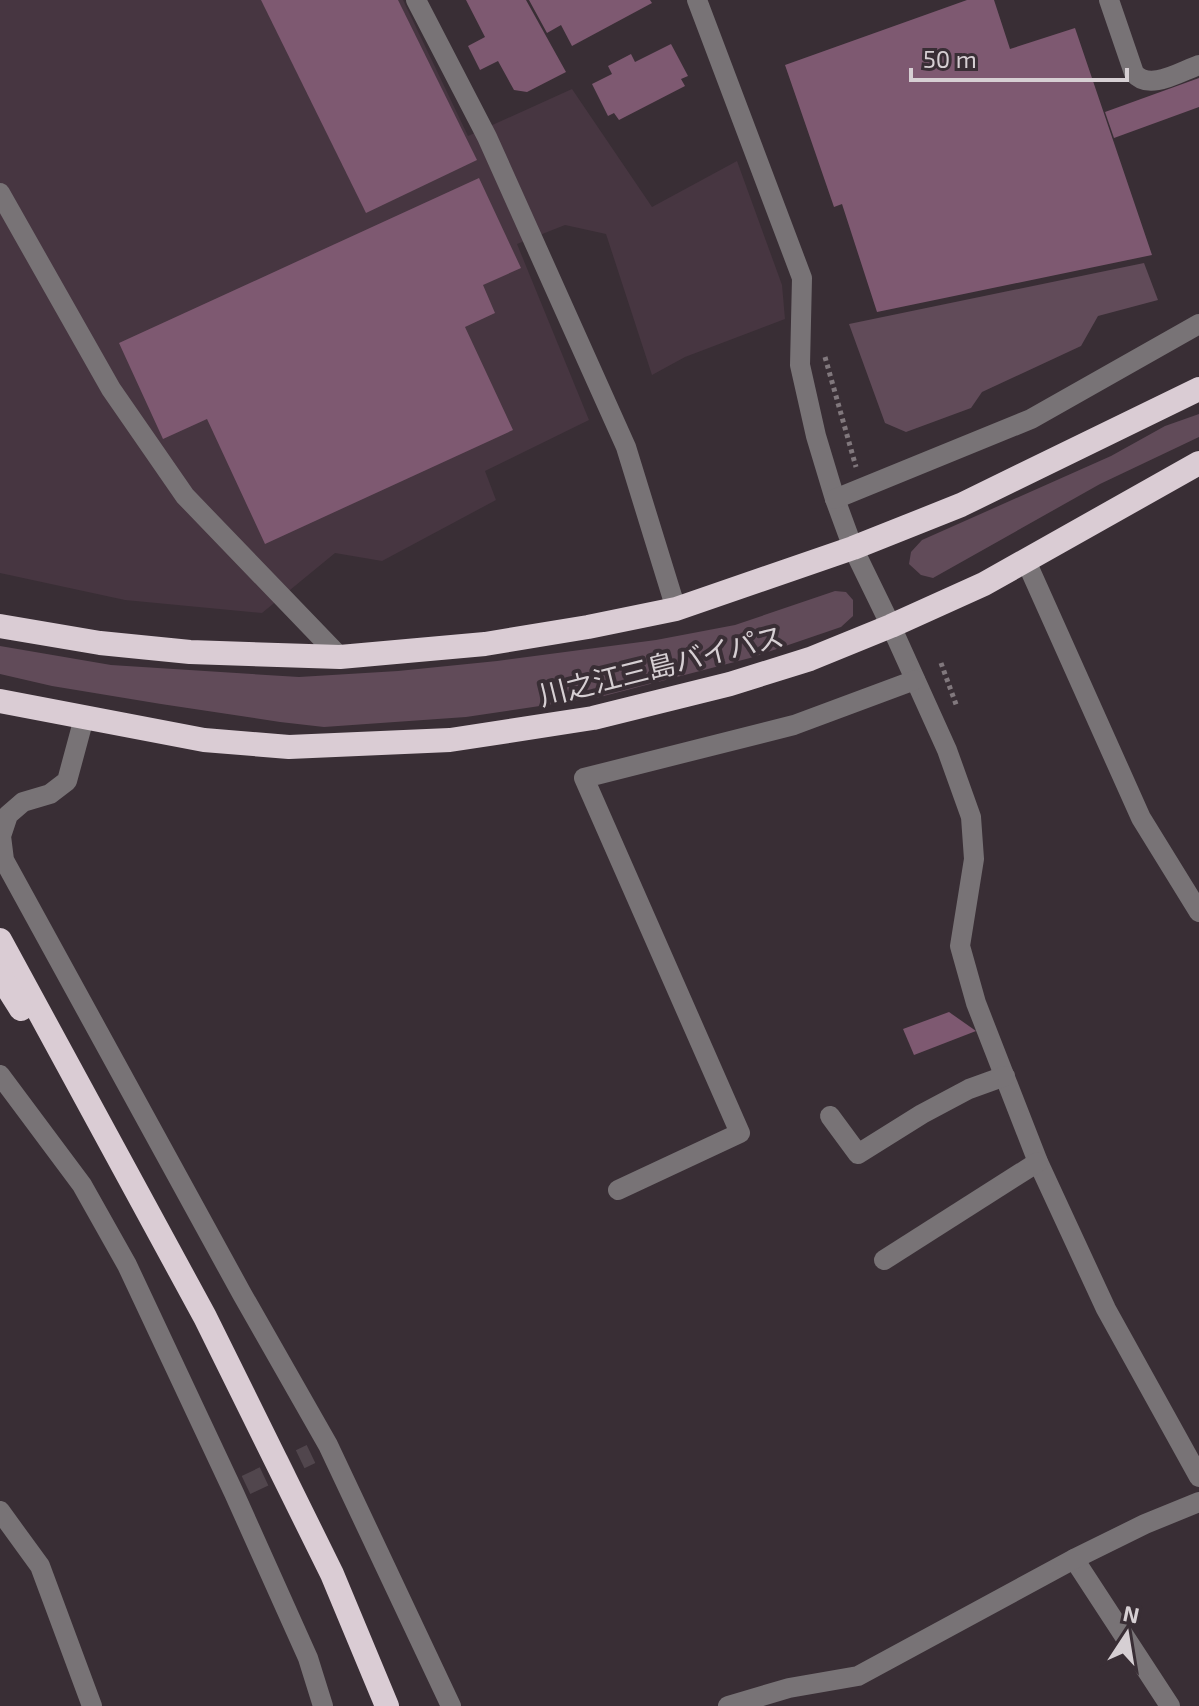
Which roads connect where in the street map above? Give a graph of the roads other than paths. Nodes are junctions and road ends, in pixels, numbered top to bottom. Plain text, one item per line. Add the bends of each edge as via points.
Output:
1 (416, 0) edge
2 (697, 0) edge
3 (1109, 0) edge
4 (1199, 65) edge
5 (0, 193) edge
6 (1199, 324) edge
7 (1199, 389) edge
8 (1199, 463) edge
9 (835, 499) junction
10 (853, 548) junction
11 (1026, 561) junction
12 (676, 609) junction
13 (0, 626) edge
14 (891, 626) junction
15 (340, 657) junction
16 (915, 680) junction
17 (0, 701) edge
18 (84, 718) junction
19 (1199, 912) edge
20 (0, 940) edge
21 (0, 976) edge
22 (0, 1075) edge
23 (1005, 1076) junction
24 (830, 1116) dead end
25 (1038, 1162) junction
26 (618, 1190) dead end
27 (884, 1260) dead end
28 (205, 1317) junction
29 (1199, 1477) edge
30 (1199, 1502) edge
31 (0, 1511) edge
32 (1074, 1559) junction
33 (92, 1706) edge
34 (323, 1706) edge
35 (387, 1706) edge
36 (451, 1706) edge
37 (728, 1706) edge
38 (1170, 1706) edge

1 - 12 street via 487,137 626,447
2 - 9 street via 802,278 800,365
3 - 4 street via 1138,79 1160,80
5 - 15 street via 111,389 185,496
6 - 9 street via 1031,419
7 - 10 highway, 川之江三島バイパス via 961,505
8 - 11 highway, 川之江三島バイパス
9 - 10 street
10 - 12 highway, 川之江三島バイパス
10 - 14 street
11 - 14 highway, 川之江三島バイパス
11 - 19 street via 1141,818
12 - 15 highway, 川之江三島バイパス via 485,644
13 - 15 highway, 川之江三島バイパス via 190,652
14 - 16 street
14 - 18 highway, 川之江三島バイパス via 730,684 593,718 450,740 289,747 204,740
16 - 23 street via 971,817 974,859 960,946
16 - 26 street via 794,725 584,778 740,1133
17 - 18 highway, 川之江三島バイパス
18 - 36 street via 67,781 8,815 1,836 4,860 235,1280
20 - 28 highway
21 - 28 highway
22 - 34 street via 82,1185 127,1265 240,1489
23 - 24 street via 969,1089 858,1154
23 - 25 street
25 - 27 street
25 - 29 street via 1106,1309
28 - 35 highway via 332,1574
30 - 32 street
31 - 33 street via 40,1566
32 - 37 street via 858,1676
32 - 38 street

